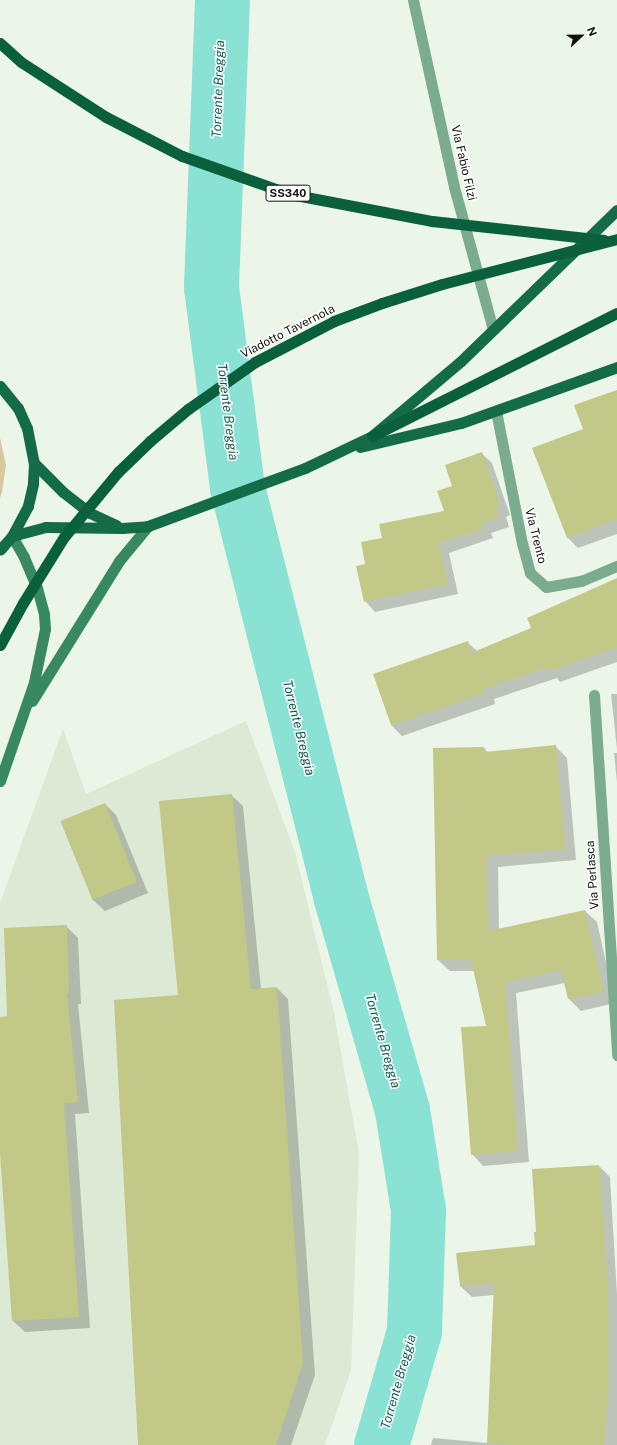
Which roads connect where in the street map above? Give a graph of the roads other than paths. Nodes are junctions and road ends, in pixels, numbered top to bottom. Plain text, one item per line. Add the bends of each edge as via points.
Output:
1 (413, 0) edge
2 (0, 43) edge
3 (617, 210) edge
4 (614, 240) edge
5 (617, 313) edge
6 (493, 330) junction
7 (617, 368) edge
8 (0, 386) edge
9 (496, 411) junction
10 (372, 436) junction
11 (340, 452) junction
12 (34, 463) junction
13 (148, 526) junction
14 (122, 528) junction
15 (12, 536) junction
16 (0, 550) edge
17 (617, 566) edge
18 (0, 645) edge
19 (594, 695) dead end
20 (22, 719) junction
21 (0, 781) edge
22 (617, 1055) edge

1 - 6 street, Via Fabio Filzi via 454,187
2 - 4 highway, SS340 via 21,62 106,117 182,156 290,194 432,220
3 - 6 main road
4 - 18 highway, Viadotto Tavernola / SS340 via 442,284 382,303 334,321 255,362 219,386 150,441 118,472 64,537
5 - 10 highway
6 - 10 main road via 432,387
7 - 9 main road
8 - 12 main road via 18,408 27,428
9 - 11 main road via 461,423
9 - 17 street, Via Trento via 530,573 546,587 581,581
10 - 11 main road
11 - 13 main road
12 - 14 main road via 63,492 90,513
12 - 15 main road via 28,506
13 - 14 main road
13 - 20 main road via 119,561
14 - 15 main road via 45,527
15 - 16 main road
15 - 20 main road via 37,588 45,629 34,682
19 - 22 street, Via Perlasca
20 - 21 main road

